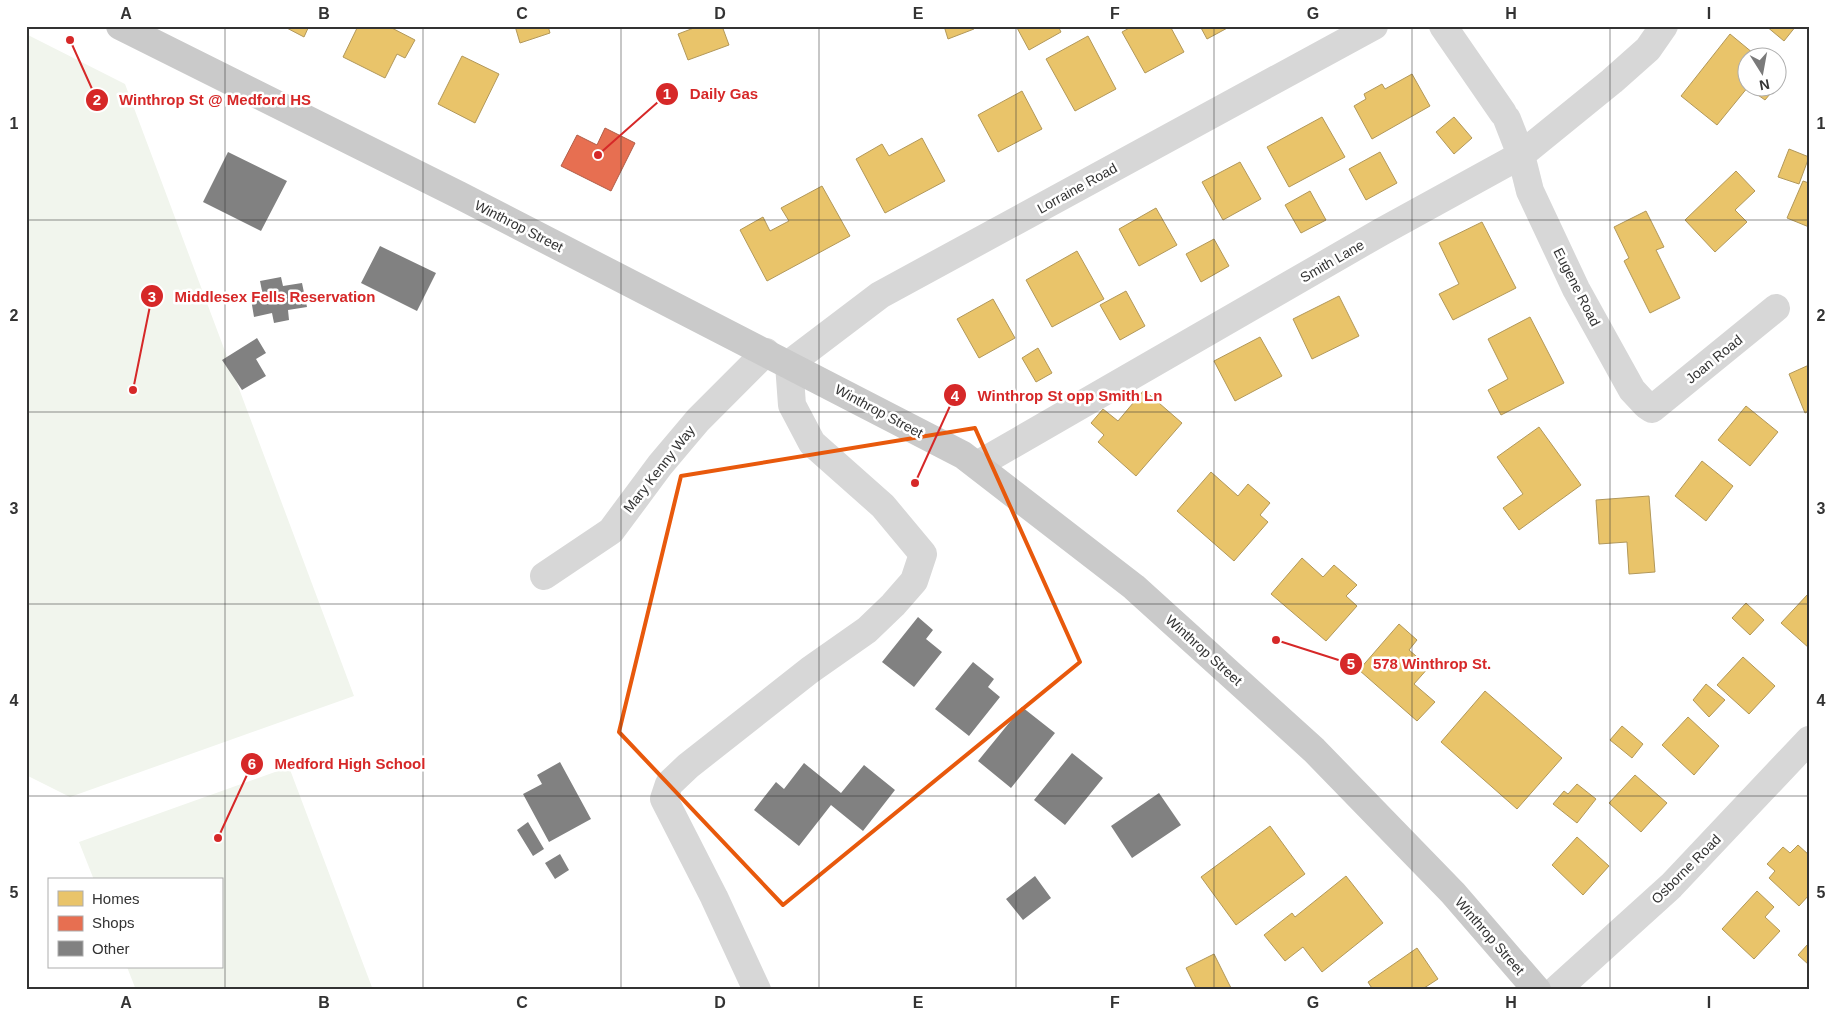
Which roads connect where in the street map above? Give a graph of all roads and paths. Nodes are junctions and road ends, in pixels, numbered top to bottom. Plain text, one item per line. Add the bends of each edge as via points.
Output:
1 (1374, 26) edge
2 (1443, 26) edge
3 (1664, 26) edge
4 (124, 27) edge
5 (1521, 155) junction
6 (1776, 308) dead end
7 (778, 358) junction
8 (1652, 409) joint
9 (977, 466) junction
10 (544, 576) dead end
11 (1809, 740) edge
12 (758, 990) edge
13 (1537, 990) edge
14 (1556, 990) edge

1 - 7 street, Lorraine Road via 880,295
2 - 5 street via 1505,116
3 - 5 street, Smith Lane via 1648,48 1620,74
4 - 7 main road, Winthrop Street
5 - 8 street, Eugene Road via 1530,191 1576,289 1632,390
5 - 9 street, Smith Lane via 1381,232
6 - 8 street, Joan Road
7 - 9 main road, Winthrop Street via 963,455
7 - 10 street, Mary Kenny Way via 698,420 611,531
7 - 12 street via 792,405 812,443 883,506 923,554 914,581 867,630 810,670 669,784 664,799
9 - 13 main road, Winthrop Street via 1134,587 1314,750 1453,893
11 - 14 street, Osborne Road via 1671,886

